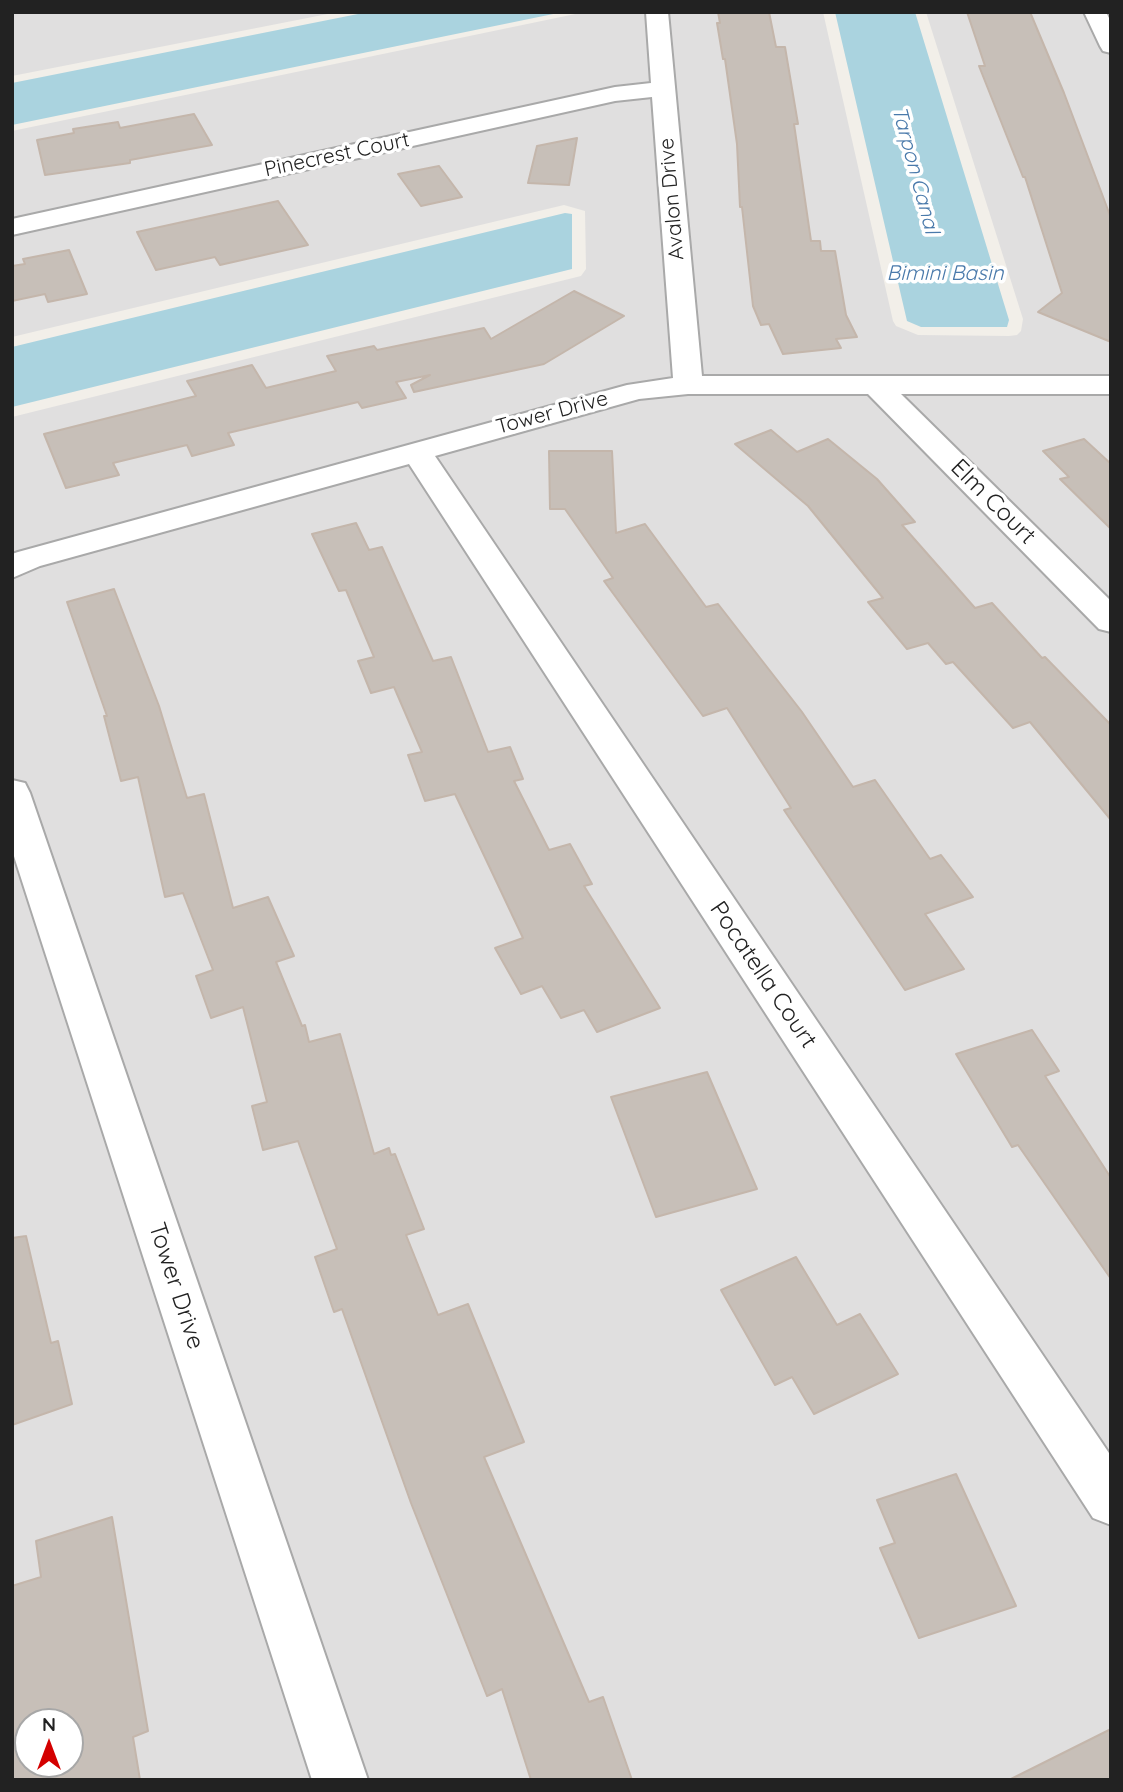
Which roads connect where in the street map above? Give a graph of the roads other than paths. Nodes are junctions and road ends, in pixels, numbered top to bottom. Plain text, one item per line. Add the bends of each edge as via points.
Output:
1 (657, 12) edge
2 (1095, 12) edge
3 (1111, 46) edge
4 (662, 89) junction
5 (12, 227) edge
6 (875, 384) junction
7 (688, 385) junction
8 (1111, 385) edge
9 (416, 451) junction
10 (12, 568) edge
11 (1111, 621) edge
12 (12, 793) edge
13 (1111, 1500) edge
14 (340, 1780) edge

1 - 4 street, Avalon Drive
2 - 3 street
4 - 5 street, Pinecrest Court via 615,94
4 - 7 street, Avalon Drive
6 - 7 street, Tower Drive
6 - 8 street, Tower Drive
6 - 11 street, Elm Court
7 - 9 street, Tower Drive via 637,391
9 - 10 street, Tower Drive via 29,559
9 - 13 street, Pocatella Court
12 - 14 street, Tower Drive

